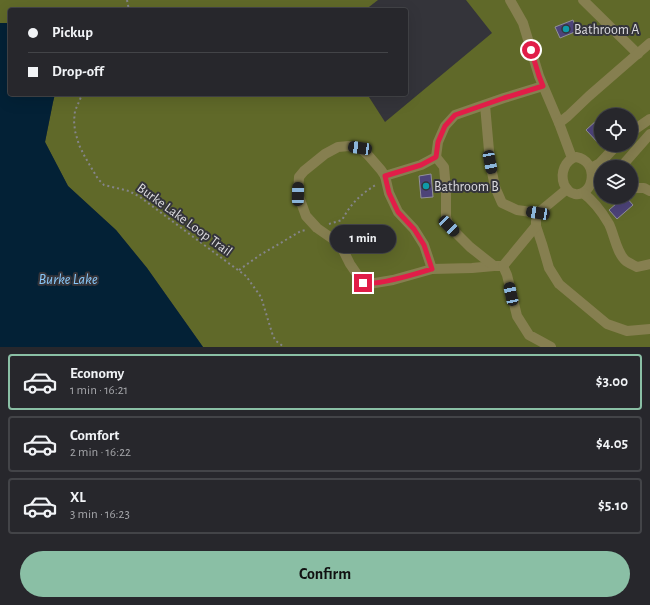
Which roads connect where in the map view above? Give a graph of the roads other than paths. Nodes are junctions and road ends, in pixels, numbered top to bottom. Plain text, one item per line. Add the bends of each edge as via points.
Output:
1 (510, 0) edge
2 (583, 0) edge
3 (650, 43) edge
4 (638, 54) junction
5 (543, 86) junction
6 (485, 105) junction
7 (650, 119) edge
8 (559, 123) junction
9 (638, 127) edge
10 (650, 134) edge
11 (611, 152) edge
12 (436, 157) junction
13 (572, 158) junction
14 (603, 160) edge
15 (627, 160) edge
16 (594, 164) edge
17 (594, 172) edge
18 (385, 176) junction
19 (638, 188) edge
20 (567, 189) junction
21 (650, 191) edge
22 (583, 193) junction
23 (538, 213) junction
24 (536, 226) junction
25 (650, 264) edge
26 (498, 266) junction
27 (432, 269) junction
28 (650, 329) edge
29 (551, 347) edge

1 - 5 lane via 523,23
2 - 4 lane
3 - 4 lane
4 - 8 lane
5 - 6 lane
5 - 8 lane
6 - 12 lane via 455,115 445,126 438,142
6 - 23 lane via 490,162 495,187 502,203 517,210
7 - 9 lane
8 - 13 lane
10 - 15 lane
11 - 14 lane
12 - 18 lane via 421,165
12 - 26 lane via 444,167 446,218 449,226 470,247
13 - 16 lane via 583,158
13 - 20 lane via 567,162 562,176
17 - 22 lane via 588,189
18 - 27 lane via 389,193 398,212 414,229 424,245
18 - 27 lane via 360,148 338,147 304,171 299,177 298,194 306,216 317,228 340,244 363,283 393,280
19 - 21 lane
20 - 22 lane via 572,193
20 - 23 lane
22 - 25 lane via 592,200 610,225 625,260 637,267
23 - 24 lane
24 - 26 lane
24 - 28 lane via 548,268 559,284 607,324 627,330
26 - 27 lane
26 - 29 lane via 507,275 517,316 529,335

